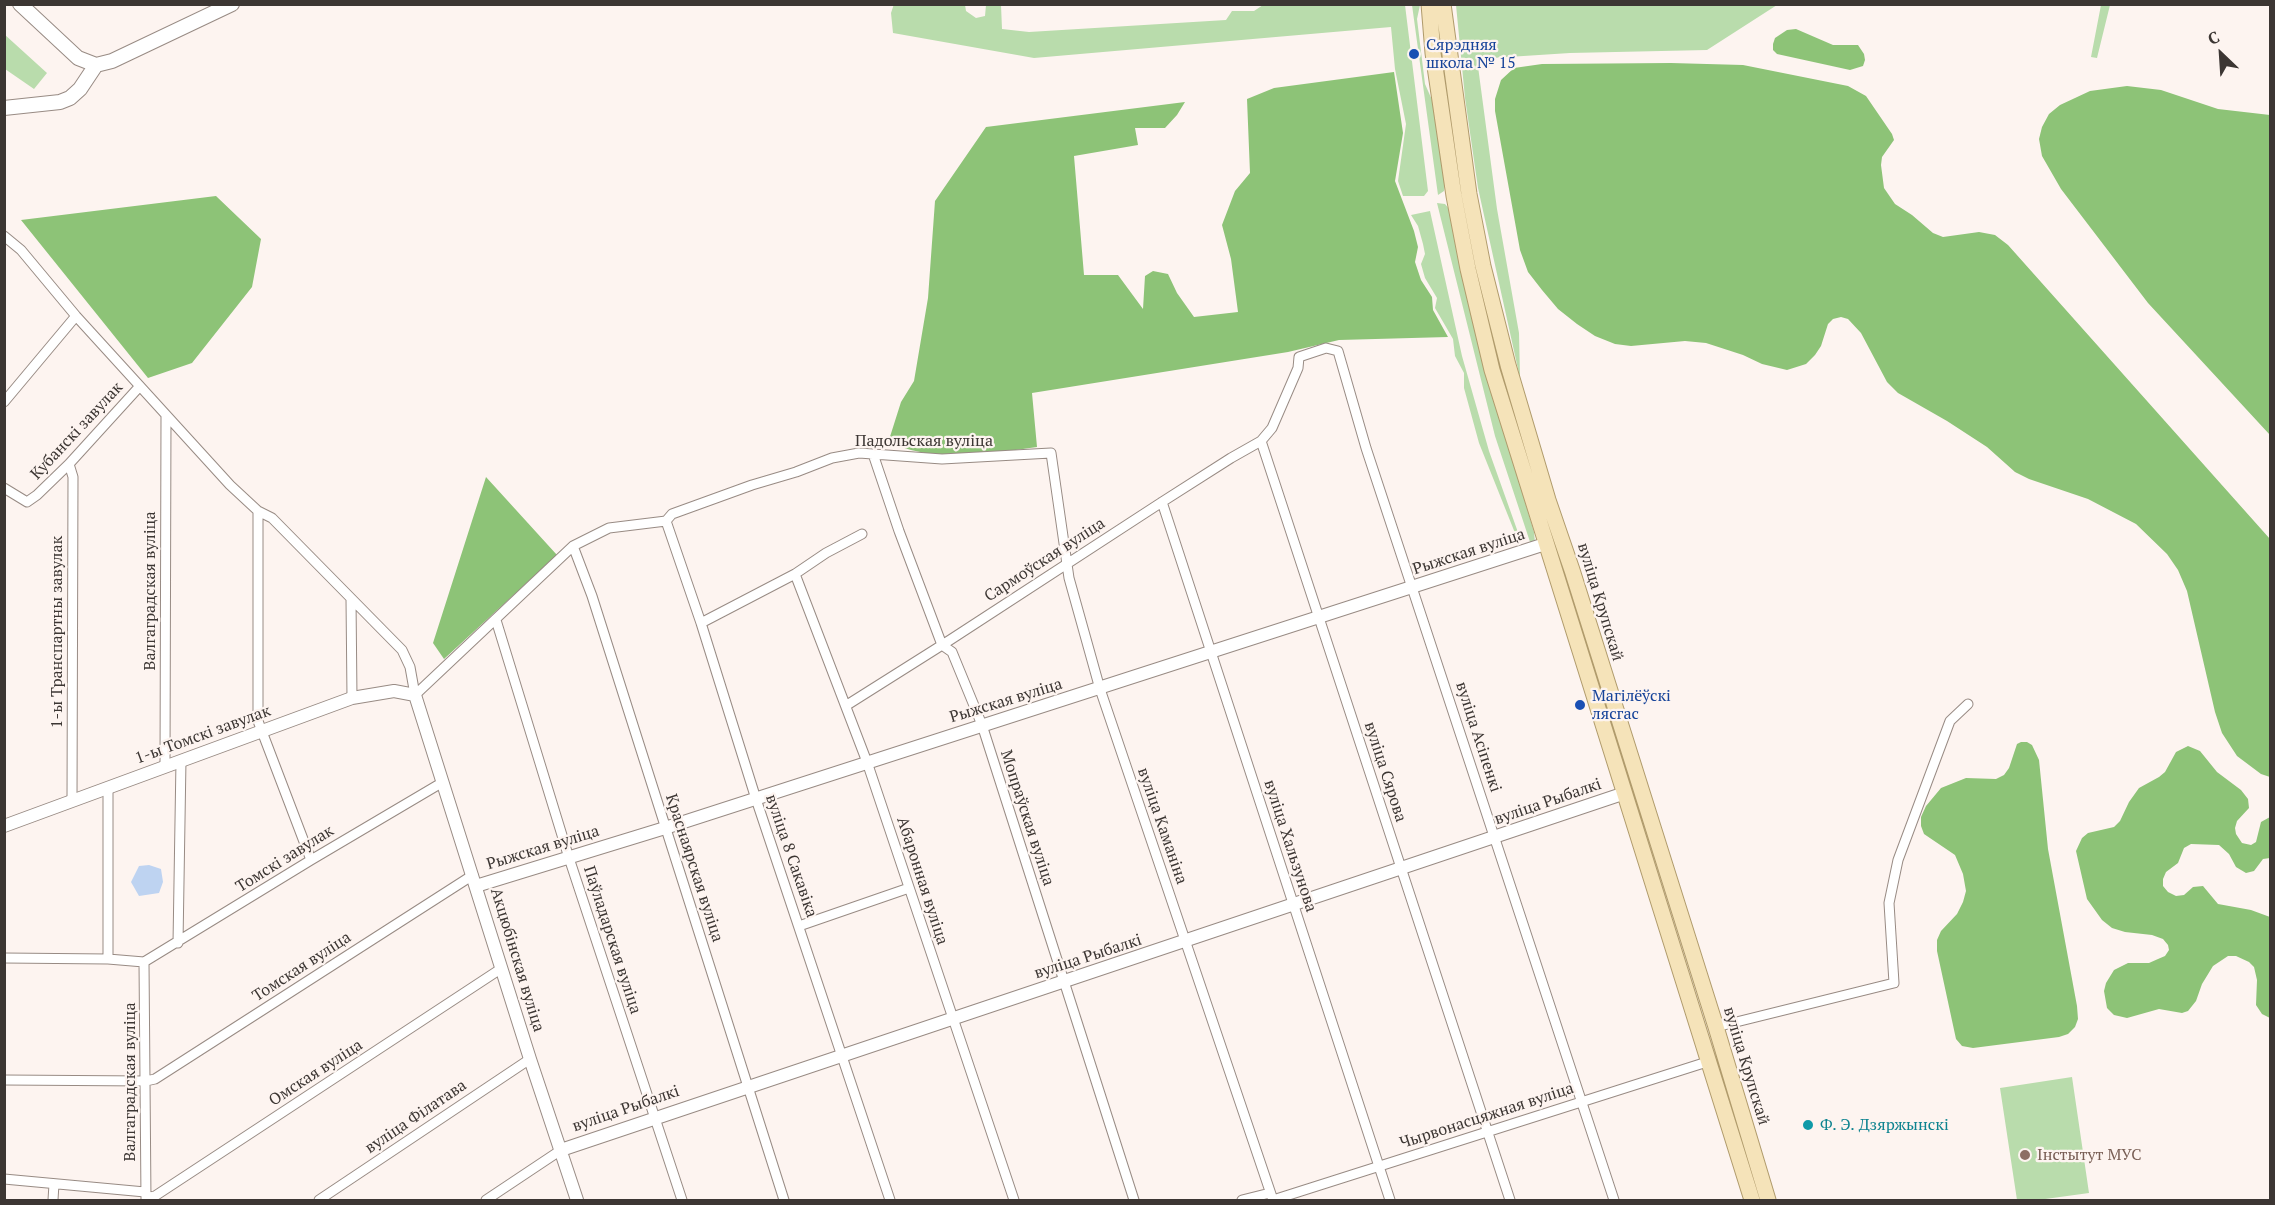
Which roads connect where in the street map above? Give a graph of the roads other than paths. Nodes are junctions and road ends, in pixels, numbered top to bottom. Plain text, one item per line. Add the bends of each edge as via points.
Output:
1 (20, 4) edge
2 (232, 4) edge
3 (1429, 4) edge
4 (1443, 4) edge
5 (96, 65) junction
6 (4, 108) edge
7 (4, 236) edge
8 (76, 316) junction
9 (140, 386) junction
10 (4, 402) edge
11 (166, 416) junction
12 (1261, 441) junction
13 (1051, 453) joint
14 (873, 454) junction
15 (69, 464) junction
16 (4, 488) edge
17 (1162, 502) junction
18 (258, 511) junction
19 (666, 521) junction
20 (862, 534) dead end
21 (1545, 544) junction
22 (573, 546) junction
23 (1067, 562) junction
24 (795, 574) junction
25 (1412, 587) junction
26 (351, 599) junction
27 (1318, 617) junction
28 (496, 620) junction
29 (701, 623) junction
30 (942, 645) junction
31 (1210, 652) junction
32 (1100, 689) junction
33 (415, 695) junction
34 (352, 698) junction
35 (1968, 704) dead end
36 (847, 705) junction
37 (982, 725) junction
38 (261, 731) junction
39 (181, 760) junction
40 (867, 762) junction
41 (165, 766) junction
42 (443, 782) junction
43 (108, 788) junction
44 (1625, 793) junction
45 (756, 799) junction
46 (72, 801) junction
47 (4, 826) edge
48 (665, 828) junction
49 (1495, 837) junction
50 (569, 858) junction
51 (311, 860) junction
52 (1402, 869) junction
53 (474, 881) junction
54 (909, 888) junction
55 (1294, 905) junction
56 (800, 926) junction
57 (1185, 942) junction
58 (178, 943) junction
59 (4, 958) edge
60 (108, 959) junction
61 (144, 963) junction
62 (502, 968) junction
63 (1063, 982) junction
64 (952, 1020) junction
65 (1716, 1027) junction
66 (841, 1056) junction
67 (530, 1059) junction
68 (1710, 1061) junction
69 (4, 1080) edge
70 (146, 1081) junction
71 (748, 1086) junction
72 (1581, 1102) junction
73 (655, 1117) junction
74 (1488, 1132) junction
75 (561, 1150) junction
76 (1378, 1167) junction
77 (4, 1179) edge
78 (54, 1184) junction
79 (146, 1197) edge
80 (1272, 1198) edge
81 (53, 1200) edge
82 (319, 1200) edge
83 (486, 1200) edge
84 (577, 1200) edge
85 (682, 1200) edge
86 (784, 1200) edge
87 (890, 1200) edge
88 (1014, 1200) edge
89 (1134, 1200) edge
90 (1242, 1200) edge
91 (1389, 1200) edge
92 (1510, 1200) edge
93 (1614, 1200) edge
94 (1752, 1200) edge
95 (1768, 1200) edge

1 - 5 main road via 78,58
2 - 5 main road
3 - 21 main road, вуліца Крупскай via 1452,185 1468,269 1492,370
4 - 65 main road, вуліца Крупскай via 1468,194 1508,365
5 - 6 main road via 70,98
7 - 8 street via 21,250
8 - 9 street
8 - 10 street
9 - 11 street
9 - 15 street, Кубанскі завулак
11 - 18 street
11 - 41 street, Валгаградская вуліца
12 - 17 street, Сармоўская вуліца
12 - 25 street, вуліца Асіпенкі via 1272,428 1299,357 1326,348 1338,351
12 - 27 street, вуліца Сярова
13 - 14 street, Падольская вуліца via 942,459
13 - 23 street, вуліца Каманіна
14 - 19 street, Падольская вуліца via 832,458 672,514
14 - 30 street, Мопраўская вуліца
15 - 16 street, Кубанскі завулак via 27,502
15 - 46 street, 1-ы Транспартны завулак via 73,477
17 - 23 street, Сармоўская вуліца
17 - 31 street, вуліца Хальзунова
18 - 26 street via 272,518
18 - 38 street
19 - 22 street via 609,528
19 - 29 street, вуліца 8 Сакавіка
20 - 24 street
21 - 25 street, Рыжская вуліца
21 - 44 main road, вуліца Крупскай
22 - 28 street
22 - 48 street, Краснаярская вуліца
23 - 30 street, Сармоўская вуліца
23 - 32 street, вуліца Каманіна
24 - 29 street
24 - 36 street, Абаронная вуліца
25 - 27 street, Рыжская вуліца
25 - 49 street, вуліца Асіпенкі
26 - 33 street via 402,650
26 - 34 street
27 - 31 street, Рыжская вуліца
27 - 52 street, вуліца Сярова
28 - 33 street
28 - 50 street, Паўладарская вуліца
29 - 45 street, вуліца 8 Сакавіка
30 - 36 street, Сармоўская вуліца
30 - 37 street, Мопраўская вуліца via 952,652
31 - 32 street, Рыжская вуліца
31 - 55 street, вуліца Хальзунова
32 - 37 street, Рыжская вуліца
32 - 57 street, вуліца Каманіна
33 - 34 street, 1-ы Томскі завулак via 394,691
33 - 42 street, Акцюбінская вуліца
34 - 38 street, 1-ы Томскі завулак
35 - 65 street via 1950,721 1898,860 1889,903 1894,983
36 - 40 street, Абаронная вуліца
37 - 40 street, Рыжская вуліца
37 - 63 street, Мопраўская вуліца
38 - 39 street, 1-ы Томскі завулак
38 - 51 street
39 - 41 street, 1-ы Томскі завулак
39 - 58 street
40 - 45 street, Рыжская вуліца
40 - 54 street, Абаронная вуліца
41 - 43 street, 1-ы Томскі завулак
42 - 51 street, Томскі завулак
42 - 53 street, Акцюбінская вуліца
43 - 46 street, 1-ы Томскі завулак
43 - 60 street
44 - 49 street, вуліца Рыбалкі
44 - 68 main road, вуліца Крупскай
45 - 48 street, Рыжская вуліца
45 - 56 street, вуліца 8 Сакавіка
46 - 47 street, 1-ы Томскі завулак
48 - 50 street, Рыжская вуліца
48 - 71 street, Краснаярская вуліца
49 - 52 street, вуліца Рыбалкі
49 - 72 street, вуліца Асіпенкі
50 - 53 street, Рыжская вуліца
50 - 73 street, Паўладарская вуліца
51 - 58 street, Томскі завулак
52 - 55 street, вуліца Рыбалкі
52 - 74 street, вуліца Сярова
53 - 62 street, Акцюбінская вуліца
53 - 70 street, Томская вуліца
54 - 56 street
54 - 64 street, Абаронная вуліца
55 - 57 street, вуліца Рыбалкі
55 - 76 street, вуліца Хальзунова
56 - 66 street, вуліца 8 Сакавіка
57 - 63 street, вуліца Рыбалкі
57 - 80 street, вуліца Каманіна
58 - 61 street, Томскі завулак
59 - 60 street
60 - 61 street
61 - 70 street, Валгаградская вуліца
62 - 67 street, Акцюбінская вуліца
62 - 79 street, Омская вуліца via 155,1197
63 - 64 street, вуліца Рыбалкі
63 - 89 street, Мопраўская вуліца
64 - 66 street, вуліца Рыбалкі
64 - 88 street, Абаронная вуліца
65 - 95 main road, вуліца Крупскай
66 - 71 street, вуліца Рыбалкі
66 - 87 street, вуліца 8 Сакавіка
67 - 75 street, Акцюбінская вуліца
67 - 82 street, вуліца Філатава
68 - 72 street, Чырвонасцяжная вуліца
68 - 94 main road, вуліца Крупскай
69 - 70 street
70 - 79 street, Валгаградская вуліца
71 - 73 street, вуліца Рыбалкі
71 - 86 street, Краснаярская вуліца
72 - 74 street, Чырвонасцяжная вуліца
72 - 93 street, вуліца Асіпенкі
73 - 75 street, вуліца Рыбалкі
73 - 85 street, Паўладарская вуліца
74 - 76 street, Чырвонасцяжная вуліца
74 - 92 street, вуліца Сярова
75 - 83 street
75 - 84 street, Акцюбінская вуліца
76 - 80 street, Чырвонасцяжная вуліца
76 - 91 street, вуліца Хальзунова
77 - 78 street
78 - 79 street
78 - 81 street
80 - 90 street, Чырвонасцяжная вуліца

